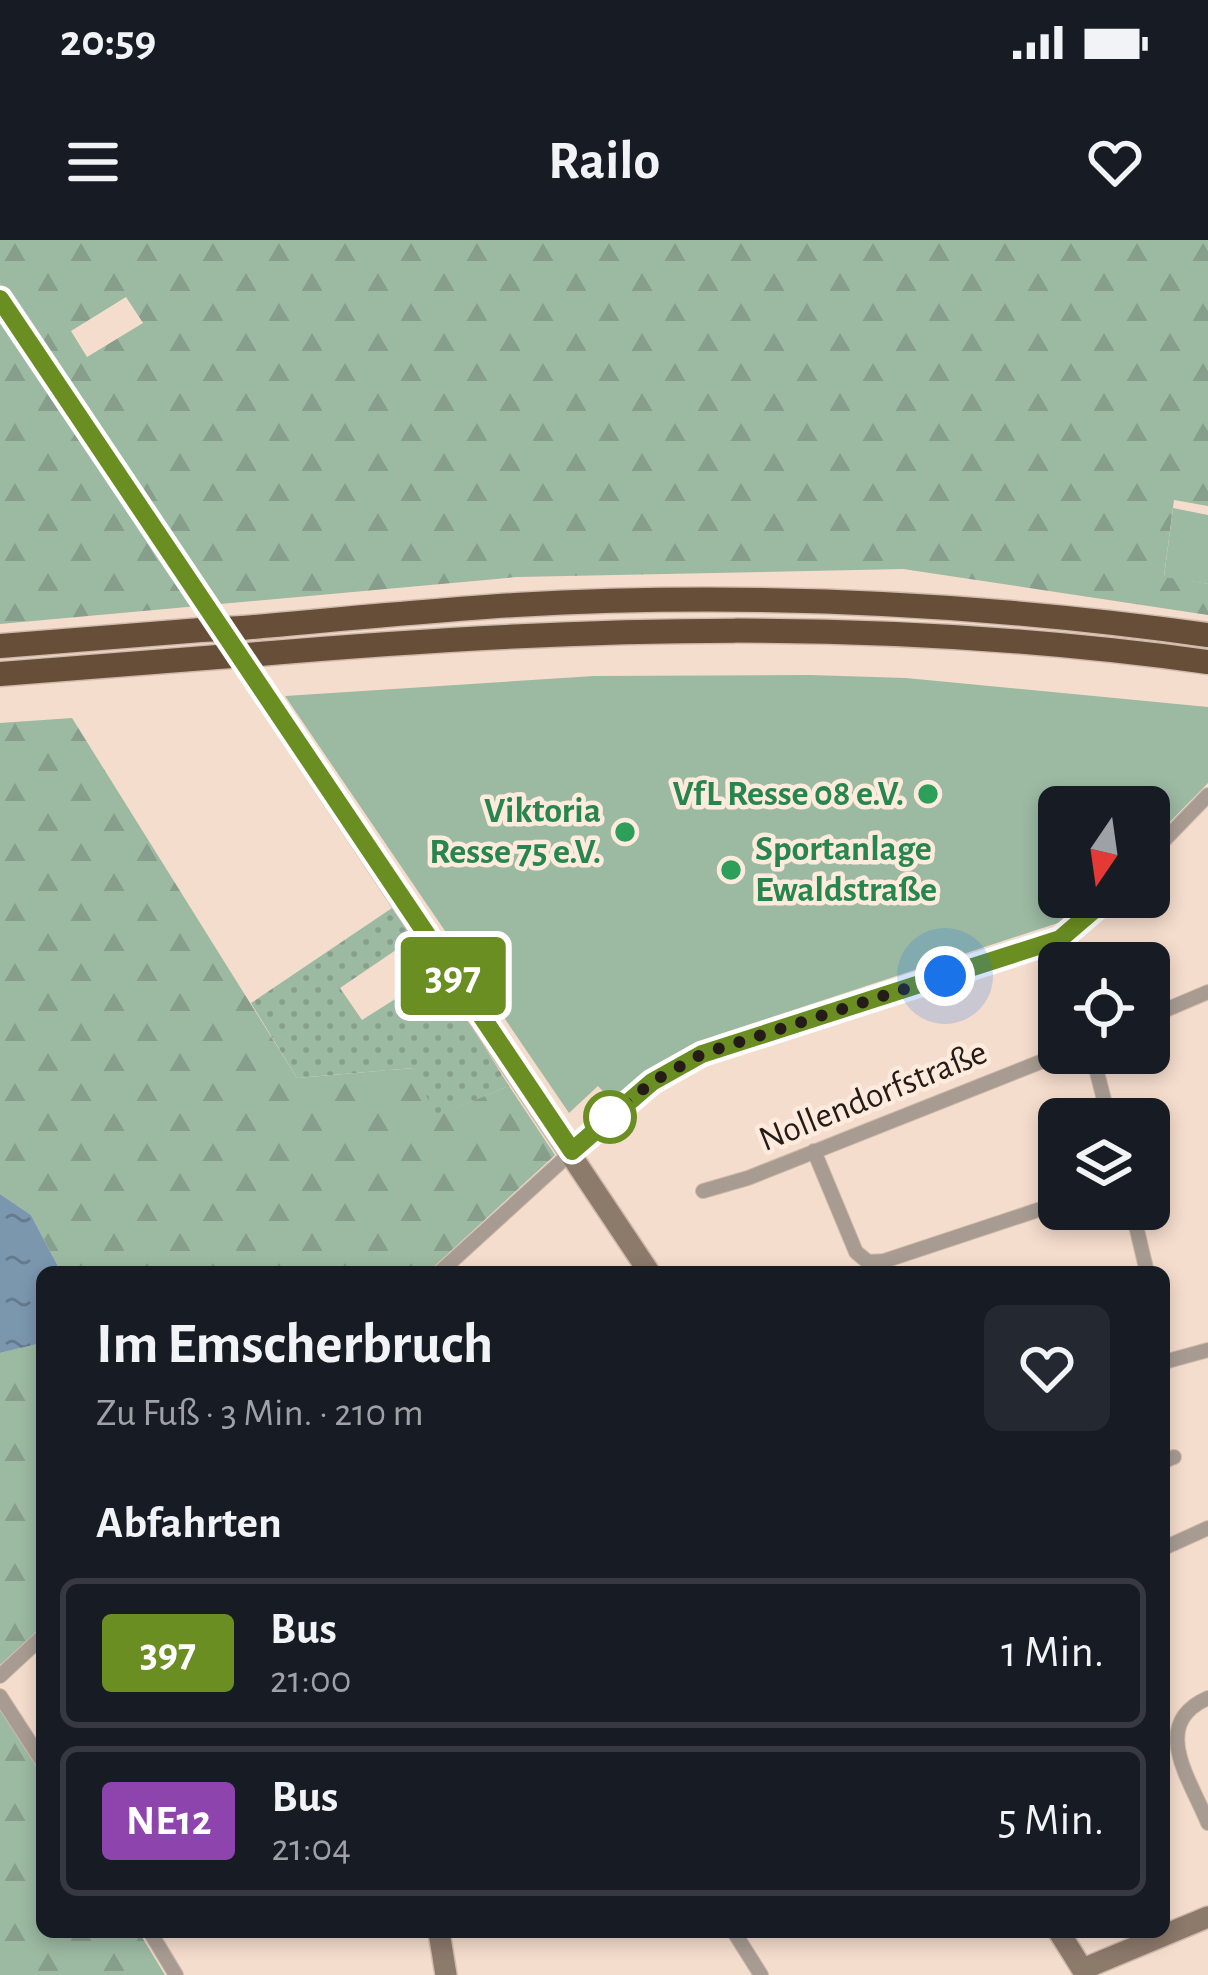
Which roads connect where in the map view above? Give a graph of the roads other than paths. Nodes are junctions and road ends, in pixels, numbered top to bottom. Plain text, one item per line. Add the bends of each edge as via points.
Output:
1 (0, 299) edge
2 (1208, 634) edge
3 (0, 646) edge
4 (1208, 662) edge
5 (0, 674) edge
6 (1208, 795) edge
7 (1170, 834) edge
8 (1084, 918) edge
9 (1060, 939) junction
10 (1061, 942) edge
11 (1208, 992) edge
12 (1170, 1008) edge
13 (1038, 1063) edge
14 (572, 1151) junction
15 (814, 1151) junction
16 (704, 1190) dead end
17 (1038, 1210) edge
18 (1137, 1230) edge
19 (447, 1266) edge
20 (646, 1266) edge
21 (1146, 1266) edge
22 (1208, 1350) edge
23 (1170, 1355) edge
24 (1208, 1528) edge
25 (1170, 1545) edge
26 (36, 1643) edge
27 (0, 1676) edge
28 (0, 1696) edge
29 (1208, 1698) edge
30 (36, 1752) edge
31 (1208, 1823) edge
32 (1208, 1917) edge
33 (1170, 1934) edge
34 (154, 1938) edge
35 (440, 1938) edge
36 (738, 1938) edge
37 (1063, 1938) edge
38 (1161, 1938) edge
39 (1084, 1972) edge
40 (176, 1975) edge
41 (446, 1975) edge
42 (761, 1975) edge

1 - 14 main road
2 - 3 highway, bridge via 926,606 772,601 515,605
4 - 5 highway, bridge via 1017,640 792,628 517,634
6 - 7 street
8 - 9 street
9 - 10 street
9 - 14 street via 702,1054 652,1082
11 - 12 street
13 - 15 street, Nollendorfstraße
14 - 19 street
14 - 20 main road
15 - 16 street, Nollendorfstraße
15 - 17 street via 856,1252 868,1262
18 - 21 street
22 - 23 street
24 - 25 street
26 - 27 street
28 - 30 street
29 - 31 street via 1181,1715 1174,1733
32 - 33 main road
34 - 40 street
35 - 41 main road
36 - 42 street
37 - 39 main road
38 - 39 main road

